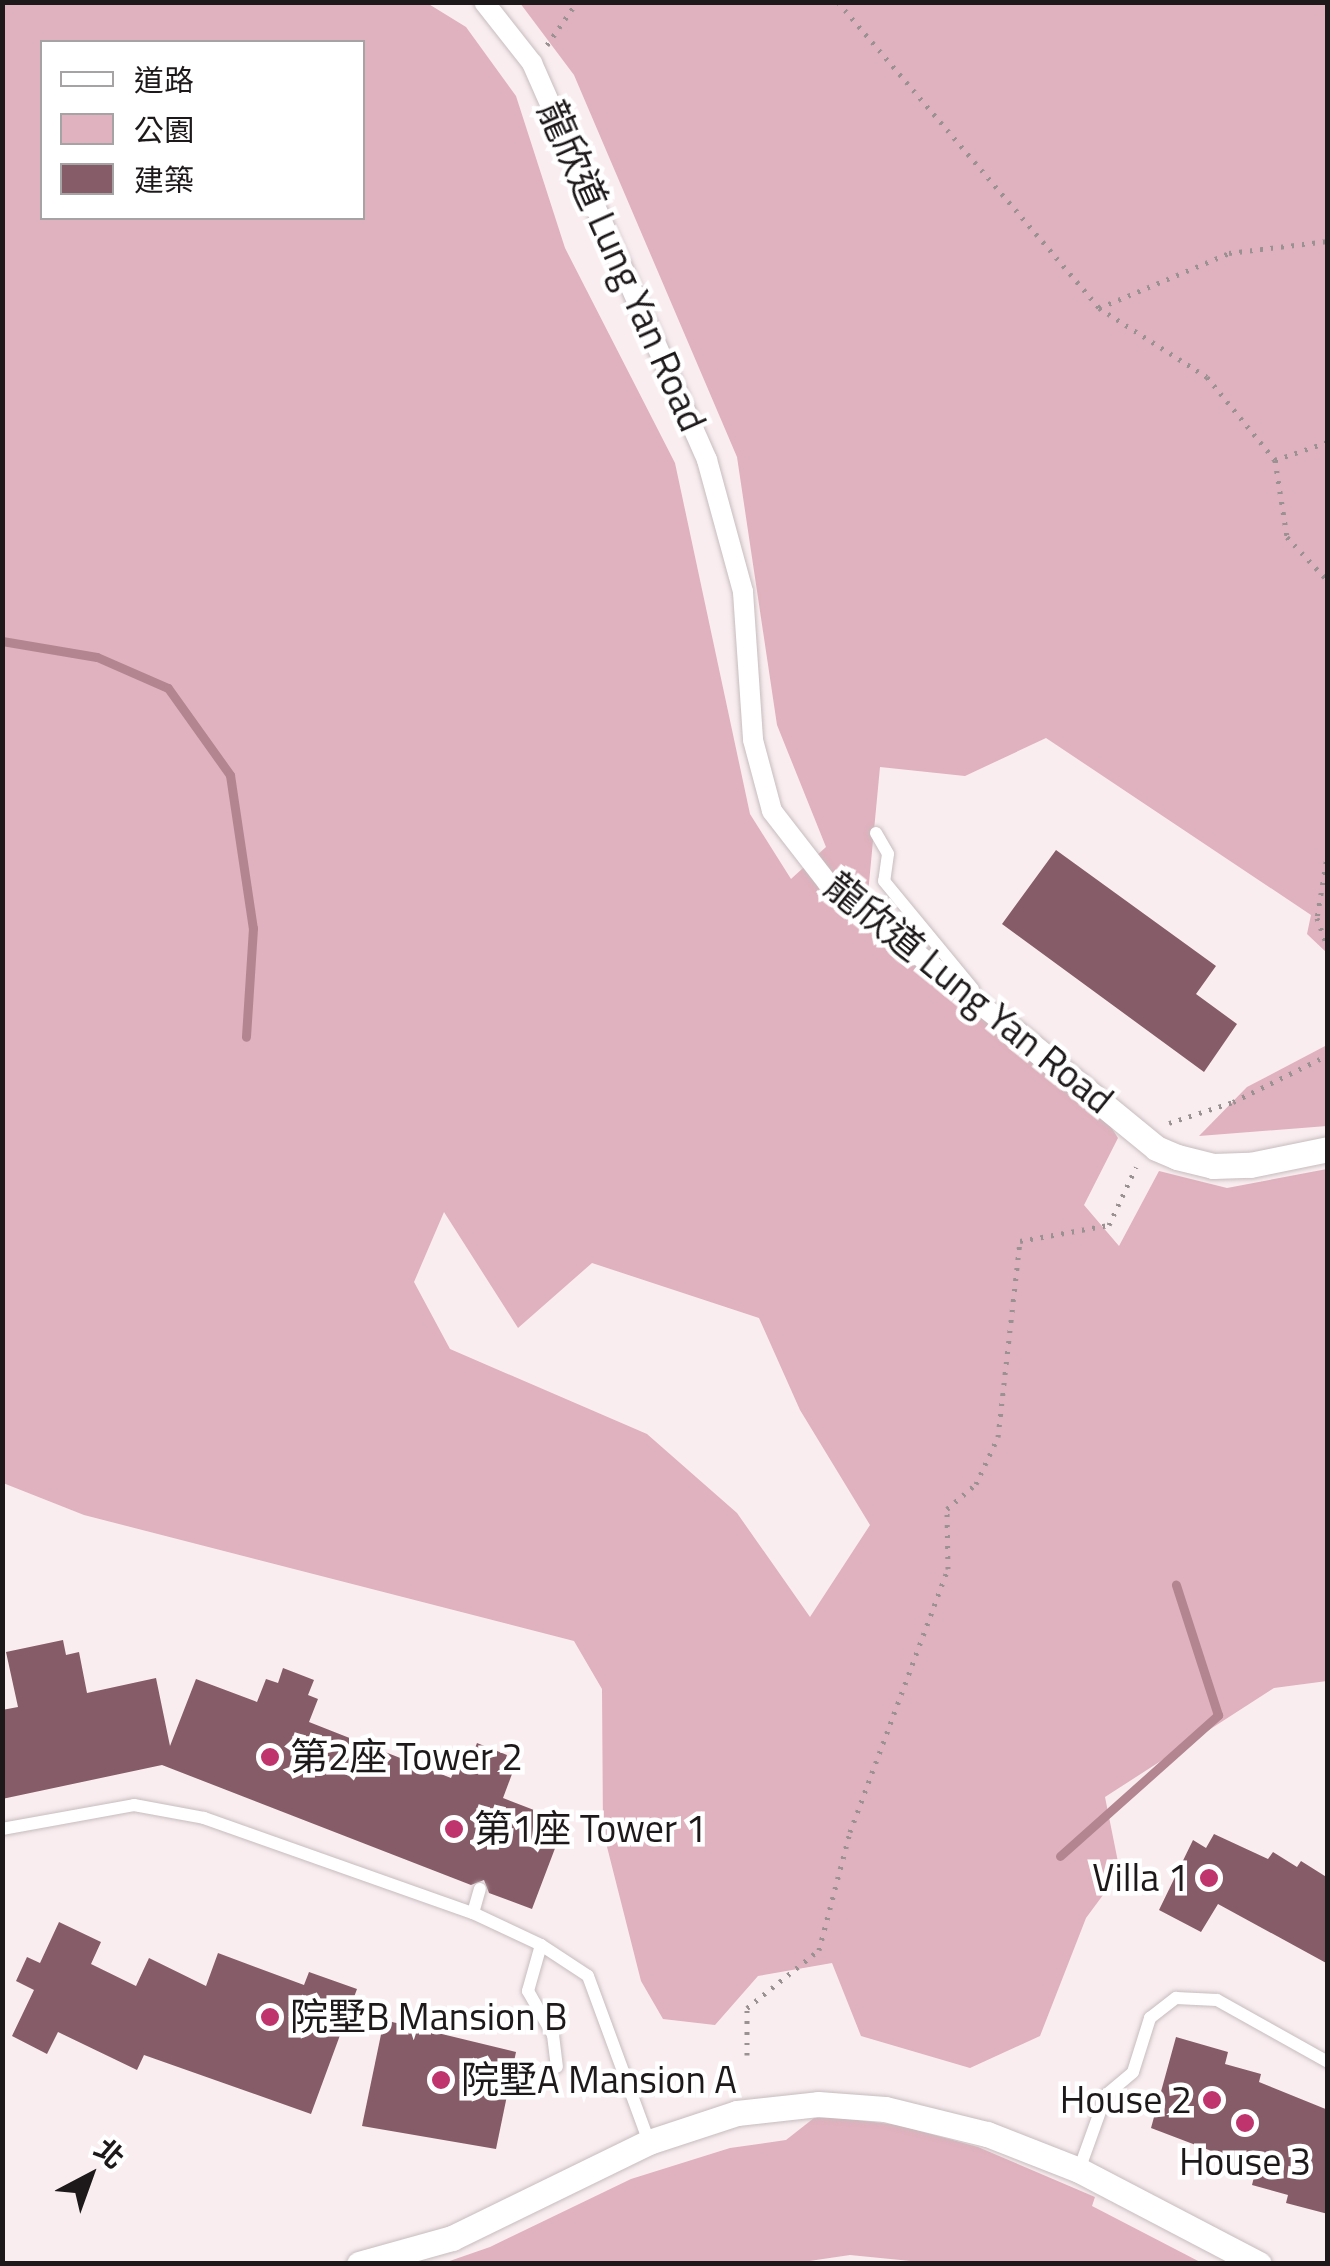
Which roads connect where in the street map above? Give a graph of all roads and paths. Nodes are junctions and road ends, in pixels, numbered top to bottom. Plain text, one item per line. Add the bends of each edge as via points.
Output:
1 (484, 2) edge
2 (577, 2) edge
3 (838, 2) edge
4 (532, 63) junction
5 (1328, 241) edge
6 (1099, 308) junction
7 (1328, 442) edge
8 (1276, 460) junction
9 (1328, 582) edge
10 (876, 833) dead end
11 (1328, 852) edge
12 (1328, 949) edge
13 (1001, 1021) junction
14 (1328, 1055) edge
15 (1328, 1149) edge
16 (1146, 1157) junction
17 (2, 1829) edge
18 (480, 1889) dead end
19 (473, 1913) junction
20 (541, 1945) junction
21 (747, 2055) dead end
22 (1328, 2062) edge
23 (557, 2067) dead end
24 (648, 2142) junction
25 (1079, 2170) junction
26 (358, 2264) edge
27 (1259, 2264) edge

1 - 4 street, 龍欣道 Lung Yan Road
2 - 4 path
3 - 6 path
4 - 13 street, 龍欣道 Lung Yan Road via 707,460 743,592 754,740 772,812 827,882
5 - 6 path via 1229,253
6 - 8 path via 1207,377
7 - 8 path
8 - 9 path via 1287,536
10 - 13 lane via 888,854 884,880
11 - 12 path via 1317,918
13 - 16 street, 龍欣道 Lung Yan Road
14 - 16 path via 1232,1102 1171,1120
15 - 16 street, 龍欣道 Lung Yan Road via 1213,1166
16 - 21 path via 1109,1225 1020,1241 1006,1320 998,1437 976,1484 947,1509 948,1569 850,1832 819,1950 747,2008
17 - 19 lane via 134,1805 151,1808 204,1818
18 - 19 lane
19 - 20 lane
20 - 23 lane via 528,1991 554,2035
20 - 24 lane via 588,1976
22 - 25 lane via 1217,2000 1176,1998 1150,2018 1132,2072 1106,2095
24 - 25 street via 772,2107 885,2108 987,2134
24 - 26 street via 480,2226
25 - 27 street

